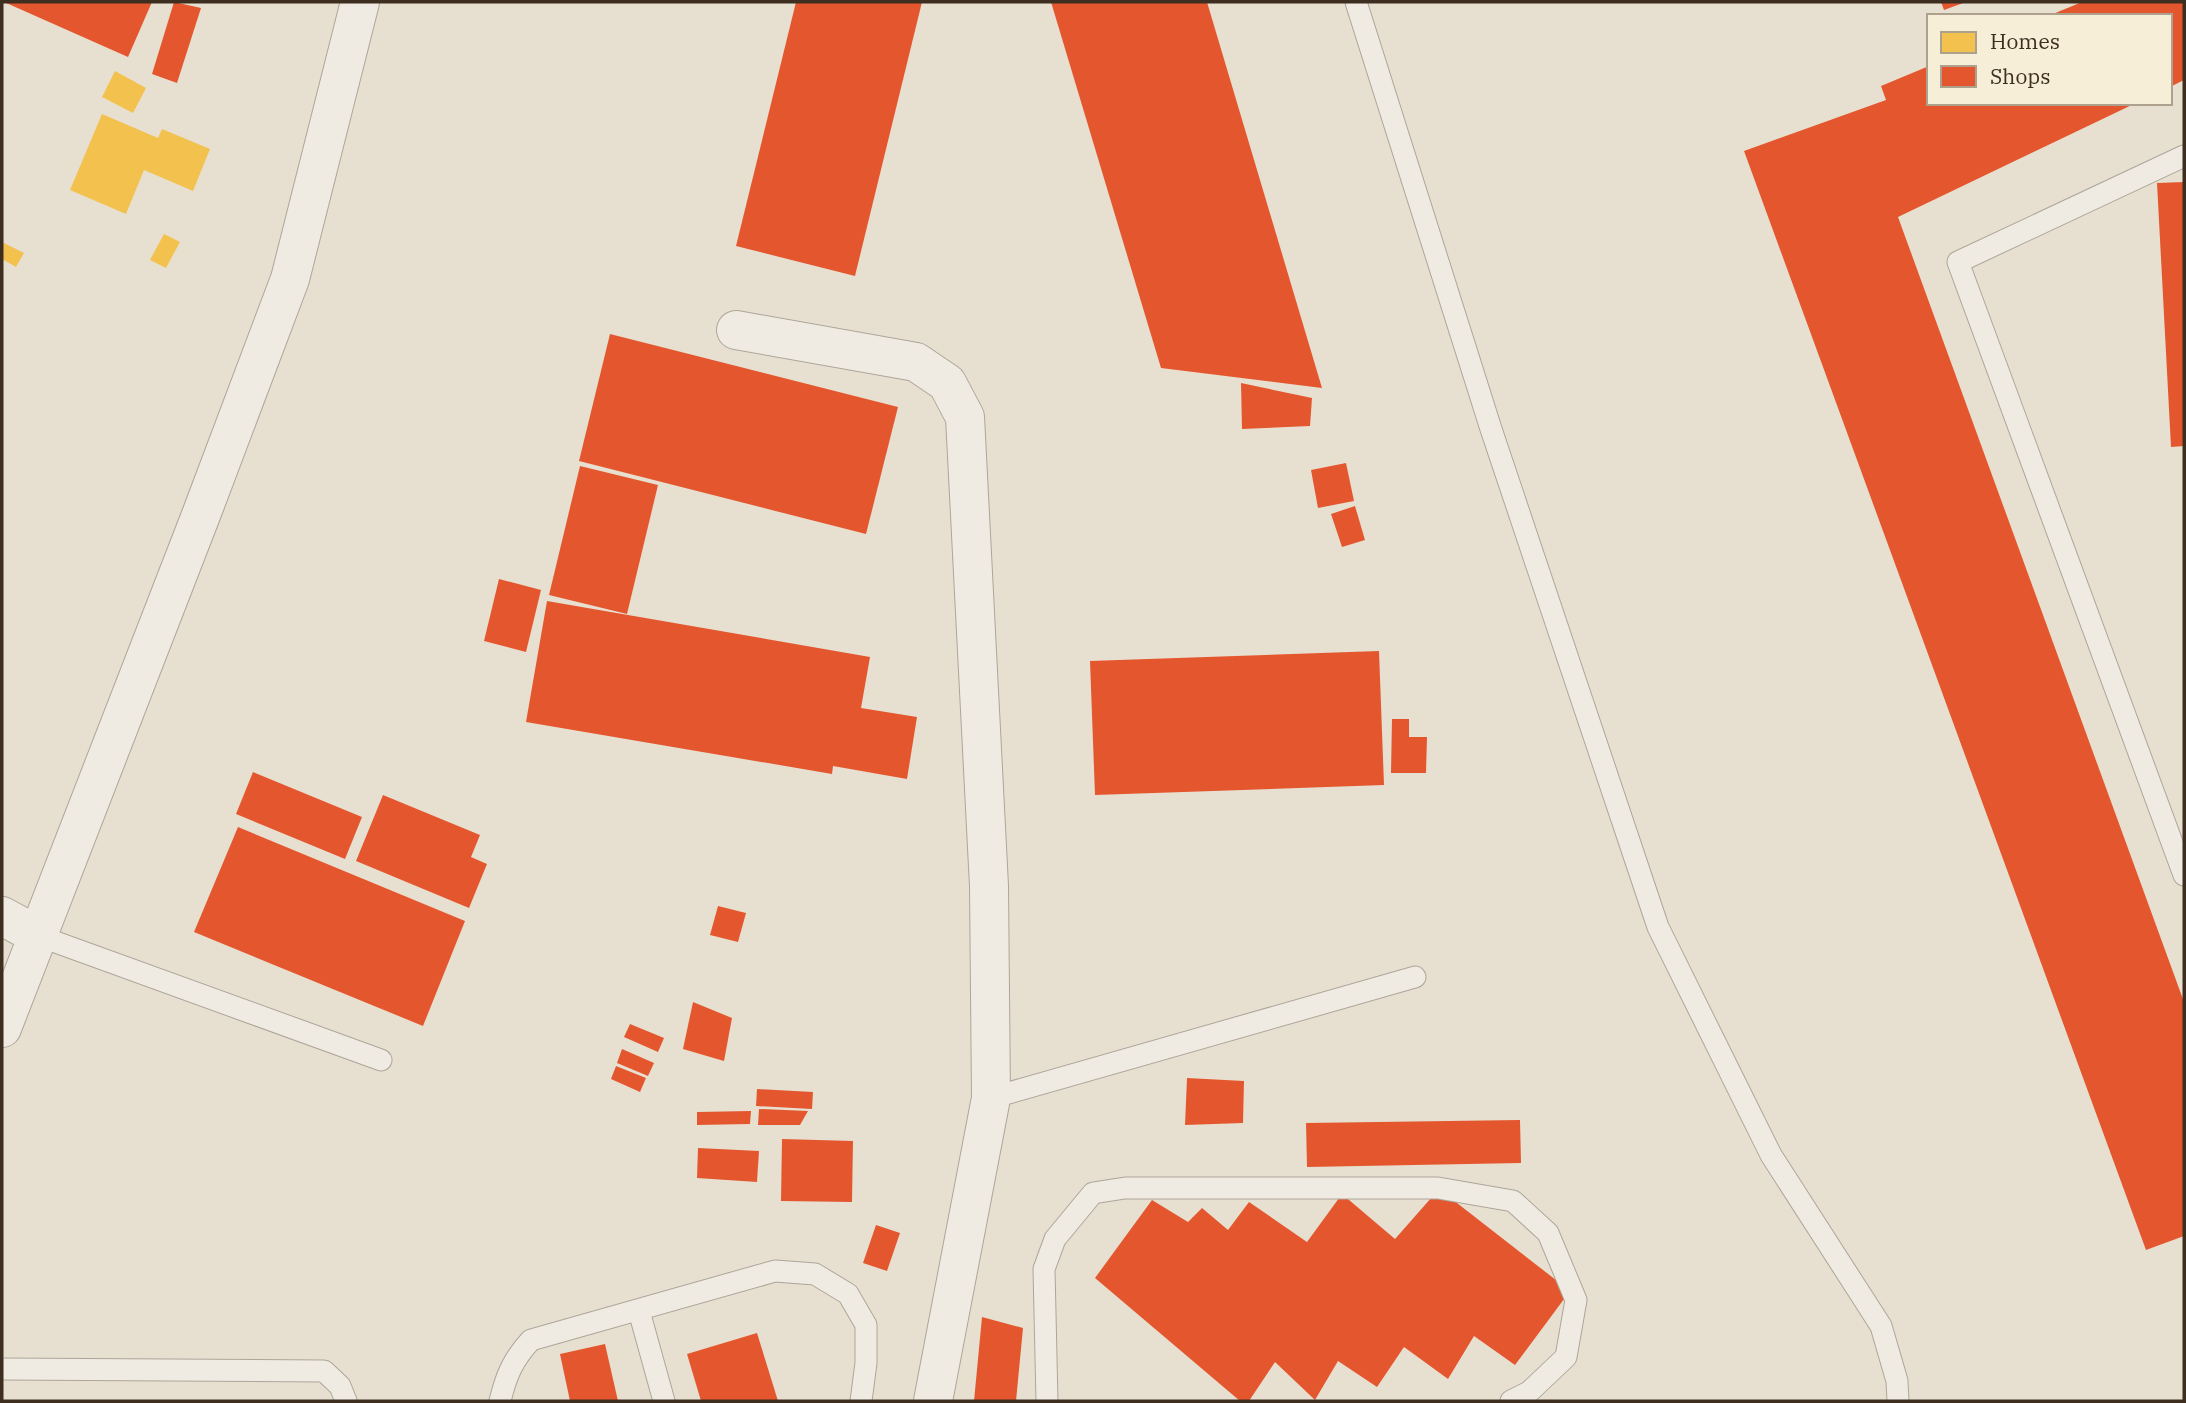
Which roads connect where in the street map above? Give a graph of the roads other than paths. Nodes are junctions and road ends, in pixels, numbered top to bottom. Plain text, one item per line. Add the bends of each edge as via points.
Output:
1 (360, 2) edge
2 (1356, 2) edge
3 (2184, 156) edge
4 (736, 330) dead end
5 (2184, 875) edge
6 (2, 916) edge
7 (39, 936) junction
8 (1415, 977) dead end
9 (2, 1028) edge
10 (381, 1060) dead end
11 (991, 1098) junction
12 (639, 1311) junction
13 (2, 1369) edge
14 (345, 1401) edge
15 (500, 1401) edge
16 (664, 1401) edge
17 (861, 1401) edge
18 (933, 1401) edge
19 (1047, 1401) edge
20 (1511, 1401) edge
21 (1898, 1401) edge

1 - 7 street via 290,279
2 - 21 lane via 1491,429 1658,927 1771,1155 1881,1325
3 - 5 lane via 1958,262
4 - 11 street via 916,362 947,383 965,417 989,886
6 - 7 street
7 - 9 street
7 - 10 lane
8 - 11 lane
11 - 18 street
12 - 15 lane via 531,1340 506,1376
12 - 16 lane
12 - 17 lane via 775,1271 815,1274 848,1294 866,1325
13 - 14 lane via 324,1371 341,1386
19 - 20 lane via 1044,1269 1055,1239 1093,1193 1125,1188 1438,1188 1513,1201 1548,1233 1576,1300 1566,1357 1529,1392

